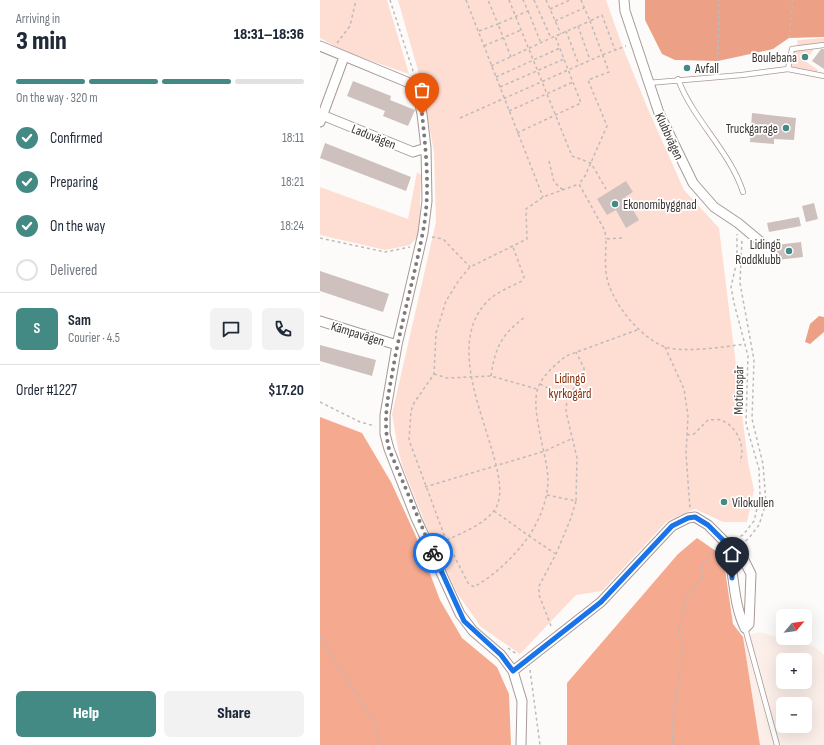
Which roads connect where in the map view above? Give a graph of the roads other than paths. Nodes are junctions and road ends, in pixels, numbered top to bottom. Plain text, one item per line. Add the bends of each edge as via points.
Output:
1 (624, 0) edge
2 (824, 45) edge
3 (320, 46) edge
4 (344, 57) junction
5 (788, 69) junction
6 (824, 76) edge
7 (678, 79) junction
8 (648, 83) junction
9 (321, 119) edge
10 (426, 148) junction
11 (743, 192) dead end
12 (762, 243) dead end
13 (320, 321) edge
14 (397, 345) junction
15 (729, 545) junction
16 (745, 628) junction
17 (513, 671) junction
18 (521, 745) edge
19 (777, 745) edge

1 - 8 street, Klubbvägen via 625,11
2 - 5 lane via 792,49
3 - 4 street
4 - 9 street
4 - 10 street via 413,86 418,95
5 - 6 lane
5 - 7 lane
7 - 8 lane
7 - 11 lane
8 - 12 street, Klubbvägen via 659,113 693,183 714,207
9 - 10 street, Laduvägen via 413,152
10 - 14 street via 427,201 423,233
13 - 14 street, Kämpavägen
14 - 17 street via 385,416 385,434 389,449 416,518 460,614 473,631 501,655
15 - 16 street via 739,615
15 - 16 street via 745,562 751,574 749,624
15 - 17 street via 708,525 695,517 672,526 601,602 526,657
16 - 19 lane
17 - 18 street via 522,701

